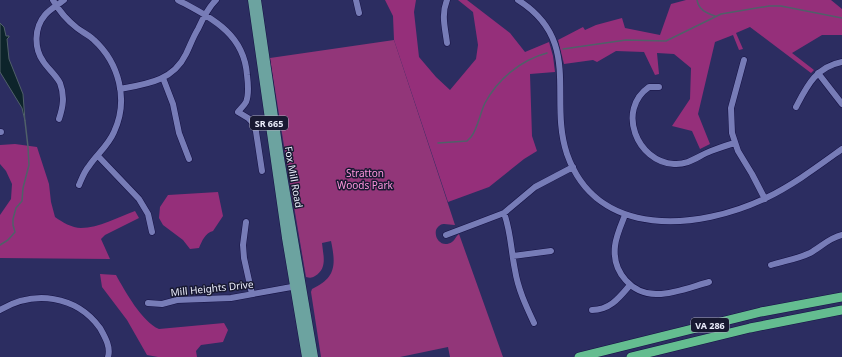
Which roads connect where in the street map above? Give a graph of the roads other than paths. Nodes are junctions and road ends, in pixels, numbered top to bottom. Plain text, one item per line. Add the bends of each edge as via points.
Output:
1 (64, 0) edge
2 (178, 0) edge
3 (216, 0) edge
4 (252, 0) edge
5 (257, 0) edge
6 (356, 0) edge
7 (447, 0) edge
8 (518, 0) edge
9 (55, 3) edge
10 (359, 13) dead end
11 (205, 14) junction
12 (446, 43) dead end
13 (744, 60) dead end
14 (842, 62) edge
15 (818, 73) junction
16 (163, 78) junction
17 (659, 87) dead end
18 (120, 88) junction
19 (842, 104) edge
20 (796, 107) dead end
21 (59, 119) dead end
22 (735, 143) junction
23 (842, 149) edge
24 (98, 156) junction
25 (189, 159) dead end
26 (573, 167) junction
27 (262, 170) dead end
28 (79, 185) dead end
29 (764, 199) junction
30 (504, 213) junction
31 (625, 215) junction
32 (246, 222) dead end
33 (152, 232) dead end
34 (446, 235) dead end
35 (842, 235) edge
36 (551, 251) dead end
37 (513, 256) junction
38 (770, 265) dead end
39 (709, 282) dead end
40 (630, 285) junction
41 (298, 286) junction
42 (252, 294) junction
43 (842, 297) edge
44 (148, 303) dead end
45 (0, 310) edge
46 (592, 310) dead end
47 (842, 310) edge
48 (534, 322) dead end
49 (108, 357) edge
50 (306, 357) edge
51 (314, 357) edge
52 (579, 357) edge
53 (632, 357) edge

1 - 9 street
2 - 11 street
3 - 11 street
4 - 41 main road, Fox Mill Road / SR 665 via 286,238
5 - 41 main road, Fox Mill Road / SR 665
6 - 10 street
7 - 12 street via 443,14
8 - 26 street via 541,20 558,54 563,136
9 - 18 street via 68,21 104,50 115,69
9 - 21 street via 40,23 37,45 42,61 62,88 63,102
11 - 16 street via 183,59
11 - 27 street via 229,33 240,47 248,84 246,102 238,112 254,125
13 - 22 street via 731,108
14 - 15 street
15 - 19 street
15 - 20 street via 808,84
16 - 18 street via 147,84
16 - 25 street
17 - 22 street via 649,87 641,95 635,105 633,119 634,132 639,143 652,157 670,164 681,164
18 - 24 street via 121,103 117,124 110,141
22 - 29 street
23 - 29 street via 800,179
24 - 28 street via 84,173
24 - 33 street via 139,199 148,214
26 - 30 street via 535,187
26 - 31 street via 584,184 598,198
29 - 31 street via 724,213 687,220 655,222
30 - 34 street
30 - 37 street via 510,229
31 - 40 street via 616,239 614,256 620,273
32 - 42 street via 244,258
35 - 38 street via 803,256
36 - 37 street
37 - 48 street via 519,288
39 - 40 street via 660,294 644,292
40 - 46 street via 612,305
41 - 42 street, Mill Heights Drive
41 - 50 main road, Fox Mill Road / SR 665
41 - 51 main road, Fox Mill Road / SR 665
42 - 44 street, Mill Heights Drive via 210,300
43 - 52 highway, VA 286 via 761,312
45 - 49 street via 18,302 41,298 76,306 92,318 104,335 109,351
47 - 53 highway, VA 286 via 750,328

